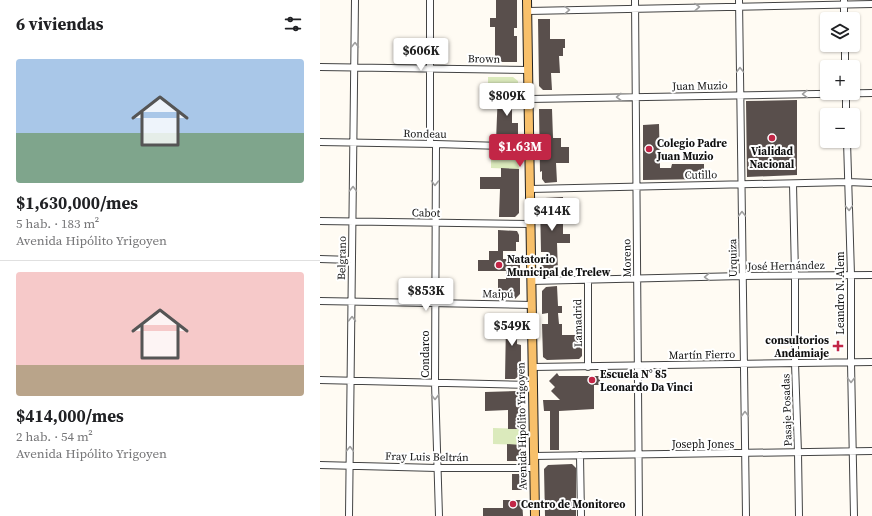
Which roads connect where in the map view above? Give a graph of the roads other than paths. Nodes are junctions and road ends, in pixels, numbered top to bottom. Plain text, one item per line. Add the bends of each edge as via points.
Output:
1 (355, 0) edge
2 (430, 0) edge
3 (527, 0) edge
4 (635, 0) edge
5 (739, 0) edge
6 (844, 2) edge
7 (872, 4) edge
8 (739, 7) junction
9 (635, 8) junction
10 (528, 11) junction
11 (320, 68) edge
12 (354, 68) junction
13 (430, 69) junction
14 (528, 70) junction
15 (820, 93) edge
16 (860, 93) edge
17 (872, 93) edge
18 (740, 95) junction
19 (636, 97) junction
20 (529, 99) junction
21 (320, 142) edge
22 (354, 142) junction
23 (433, 144) junction
24 (530, 147) junction
25 (847, 148) edge
26 (848, 182) junction
27 (872, 183) edge
28 (742, 184) junction
29 (793, 184) junction
30 (636, 186) junction
31 (530, 189) junction
32 (320, 220) edge
33 (353, 221) junction
34 (434, 223) junction
35 (531, 224) junction
36 (320, 259) edge
37 (352, 260) junction
38 (872, 274) edge
39 (795, 275) junction
40 (851, 275) junction
41 (744, 276) junction
42 (637, 279) junction
43 (588, 280) junction
44 (532, 281) junction
45 (320, 301) edge
46 (352, 302) junction
47 (435, 303) junction
48 (532, 305) junction
49 (872, 362) edge
50 (795, 363) junction
51 (851, 363) junction
52 (744, 364) junction
53 (588, 366) junction
54 (639, 366) junction
55 (533, 367) junction
56 (320, 380) edge
57 (351, 380) junction
58 (435, 382) junction
59 (533, 385) junction
60 (853, 452) junction
61 (872, 452) edge
62 (746, 453) junction
63 (798, 453) junction
64 (638, 454) junction
65 (580, 455) junction
66 (534, 456) junction
67 (320, 465) edge
68 (350, 465) junction
69 (436, 468) junction
70 (534, 468) junction
71 (349, 516) edge
72 (438, 516) edge
73 (535, 516) edge
74 (581, 516) edge
75 (639, 516) edge
76 (746, 516) edge
77 (799, 516) edge
78 (854, 516) edge

12 -> 1 street, Belgrano
2 - 13 street, Condarco
3 - 10 main road, Avenida Hipólito Yrigoyen
4 - 9 street, Moreno
5 - 8 street, Urquiza
6 - 7 street
6 - 8 street
9 -> 8 street
18 -> 8 street, Urquiza
10 -> 9 street
9 - 19 street, Moreno
10 - 14 main road, Avenida Hipólito Yrigoyen
11 - 12 street, Brown
12 - 13 street, Brown
12 - 22 street, Belgrano
13 - 14 street, Brown
13 - 23 street, Condarco
14 - 20 main road, Avenida Hipólito Yrigoyen
15 -> 18 street, Juan Muzio
16 - 17 street, Juan Muzio
18 - 19 street, Juan Muzio
18 - 28 street, Urquiza
19 -> 20 street, Juan Muzio
19 - 30 street, Moreno
20 - 24 main road, Avenida Hipólito Yrigoyen
21 - 22 street, Rondeau
22 - 23 street, Rondeau
33 -> 22 street, Belgrano
23 - 24 street, Rondeau
23 -> 34 street, Condarco
24 - 31 main road, Avenida Hipólito Yrigoyen
25 - 26 street, Leandro N. Alem
26 - 27 street, Cutillo
26 - 29 street, Cutillo
26 -> 40 street, Leandro N. Alem
28 - 29 street, Cutillo
28 - 30 street, Cutillo
41 -> 28 street, Urquiza
29 - 39 street, Pasaje Posadas
30 - 31 street, Cutillo
30 - 42 street, Moreno
31 - 35 main road, Avenida Hipólito Yrigoyen
32 - 33 street, Cabot
33 - 34 street, Cabot
33 - 37 street, Belgrano
34 - 35 street, Cabot
34 - 47 street, Condarco
35 - 44 main road, Avenida Hipólito Yrigoyen
36 - 37 street
37 - 46 street, Belgrano
38 - 40 street, José Hernández
39 - 40 street, José Hernández
39 - 41 street, José Hernández
39 - 50 street, Pasaje Posadas
40 - 51 street, Leandro N. Alem
41 -> 42 street, José Hernández
41 - 52 street, Urquiza
42 - 43 street, José Hernández
42 - 54 street, Moreno
43 - 44 street, José Hernández
43 - 53 street, Lamadrid
44 - 48 main road, Avenida Hipólito Yrigoyen
45 - 46 street, Maipú
46 - 47 street, Maipú
57 -> 46 street, Belgrano
47 - 48 street, Maipú
47 - 58 street, Condarco
48 - 55 main road, Avenida Hipólito Yrigoyen
49 - 51 street, Martín Fierro
50 - 51 street, Martín Fierro
50 - 52 street, Martín Fierro
50 - 63 street, Pasaje Posadas
51 -> 60 street, Leandro N. Alem
52 - 54 street, Martín Fierro
62 -> 52 street, Urquiza
53 - 54 street, Martín Fierro
53 - 55 street, Martín Fierro
54 - 64 street, Moreno
55 - 59 main road, Avenida Hipólito Yrigoyen
56 - 57 street
57 - 58 street
68 -> 57 street, Belgrano
58 - 59 street
58 -> 69 street, Condarco
59 - 66 main road, Avenida Hipólito Yrigoyen
60 - 61 street, Joseph Jones
60 - 63 street, Joseph Jones
60 - 78 street, Leandro N. Alem
62 - 63 street, Joseph Jones
62 - 64 street, Joseph Jones
62 - 76 street, Urquiza
63 - 77 street, Pasaje Posadas
64 - 65 street, Joseph Jones
64 - 75 street, Moreno
65 - 66 street, Joseph Jones
65 - 74 street
66 - 70 main road, Avenida Hipólito Yrigoyen
67 - 68 street, Fray Luis Beltrán
68 - 69 street, Fray Luis Beltrán
68 - 71 street, Belgrano
69 - 70 street, Fray Luis Beltrán
69 - 72 street, Condarco
70 - 73 main road, Avenida Hipólito Yrigoyen

